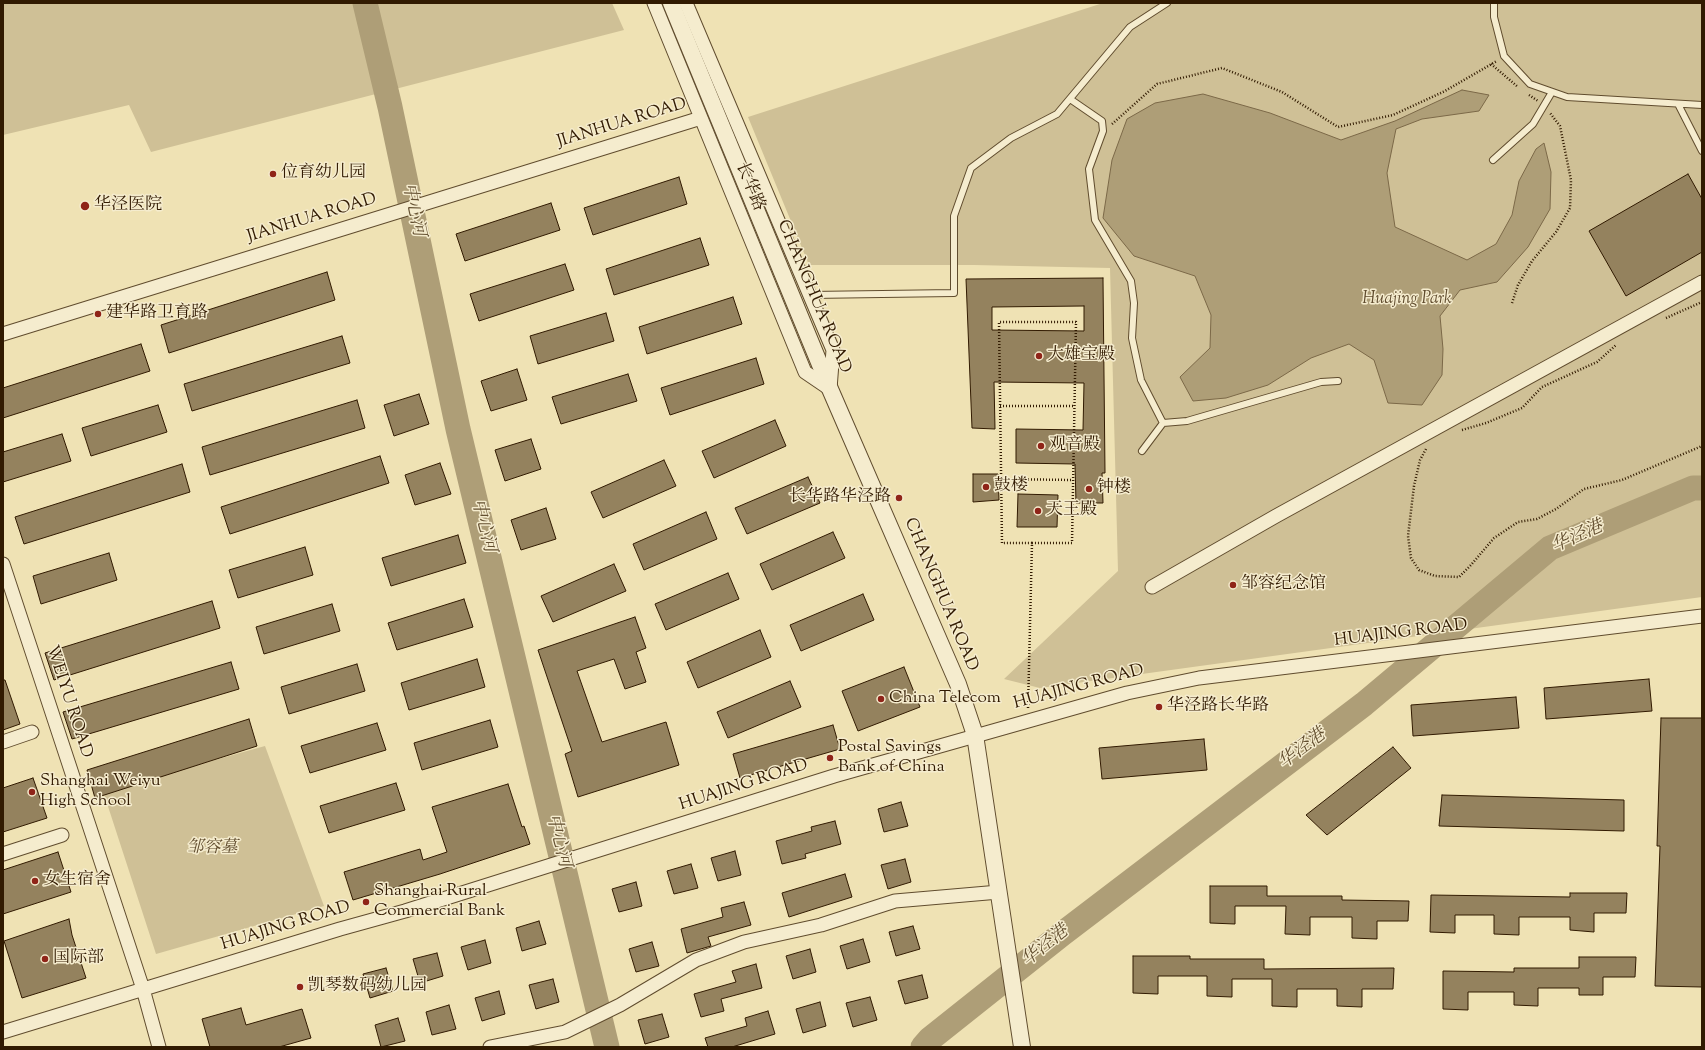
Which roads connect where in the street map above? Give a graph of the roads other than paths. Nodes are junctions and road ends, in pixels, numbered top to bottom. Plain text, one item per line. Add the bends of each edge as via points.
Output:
1 (654, 3) edge
2 (671, 3) edge
3 (686, 3) edge
4 (1167, 3) edge
5 (1494, 3) edge
6 (1552, 92) junction
7 (1070, 99) junction
8 (1678, 104) junction
9 (1702, 105) edge
10 (701, 118) junction
11 (1702, 151) edge
12 (1493, 160) dead end
13 (1702, 282) edge
14 (810, 295) junction
15 (3, 334) edge
16 (1338, 381) dead end
17 (830, 389) junction
18 (1163, 423) junction
19 (1142, 451) dead end
20 (3, 564) edge
21 (1152, 587) dead end
22 (1702, 616) edge
23 (32, 732) dead end
24 (975, 735) junction
25 (3, 742) edge
26 (62, 835) dead end
27 (3, 854) edge
28 (999, 892) junction
29 (143, 989) junction
30 (3, 1032) edge
31 (159, 1047) edge
32 (490, 1047) edge
33 (1022, 1047) edge

1 - 10 street, 长华路
2 - 17 street, CHANGHUA ROAD
3 - 14 street, 长华路
4 - 7 lane via 1130,27
5 - 6 lane via 1494,17 1504,56 1530,84
6 - 8 lane via 1567,96
6 - 12 lane via 1533,124
7 - 14 lane via 1057,114 1011,138 971,168 954,216 954,293
7 - 18 lane via 1102,121 1103,131 1089,169 1095,220 1131,281 1134,303 1132,338 1140,380
8 - 9 lane
8 - 11 lane
10 - 15 street, JIANHUA ROAD
10 - 17 street, 长华路 via 806,372
13 - 21 street
14 - 17 street, 长华路 via 833,350
16 - 18 lane via 1321,382 1186,421
17 - 24 street, CHANGHUA ROAD via 958,684
18 - 19 lane
20 - 29 street, WEIYU ROAD
22 - 24 street, HUAJING ROAD via 1199,678 1127,693
23 - 25 street
24 - 28 street, CHANGHUA ROAD
24 - 29 street, HUAJING ROAD
26 - 27 street
28 - 32 street via 895,900 821,925 744,942 696,960 620,1005 565,1032
28 - 33 street, CHANGHUA ROAD
29 - 30 street, HUAJING ROAD
29 - 31 street, WEIYU ROAD

